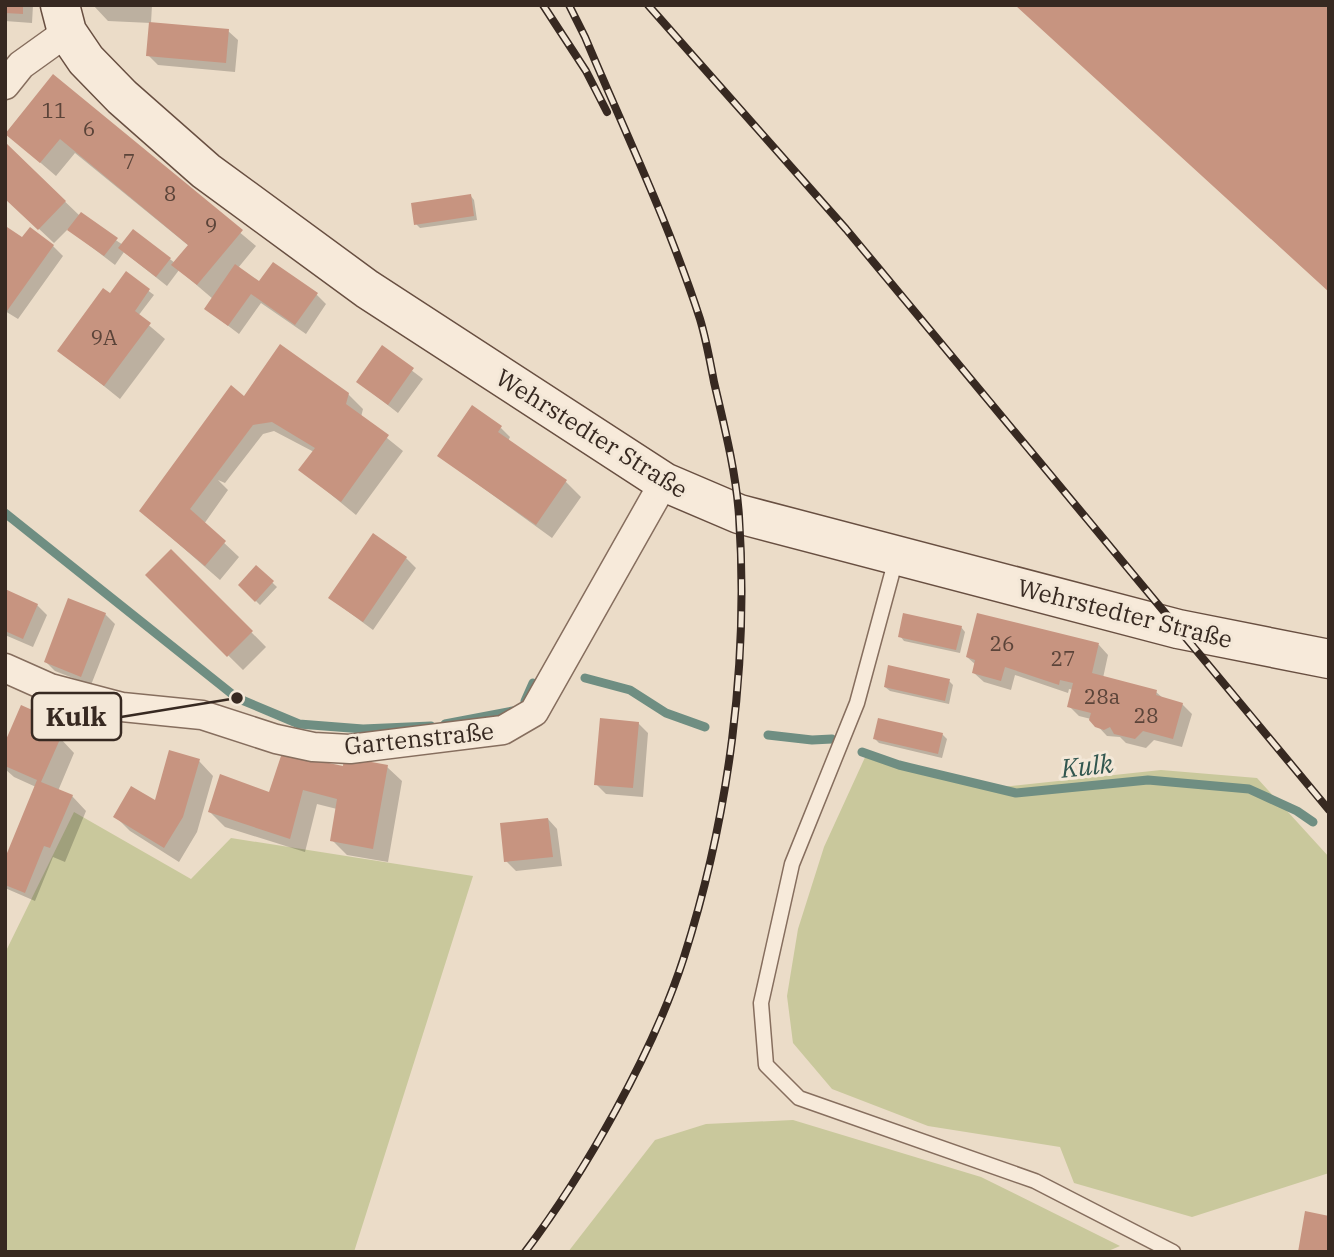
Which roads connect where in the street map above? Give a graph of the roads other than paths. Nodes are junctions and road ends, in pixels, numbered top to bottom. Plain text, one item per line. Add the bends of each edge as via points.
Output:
1 (63, 19) edge
2 (5, 85) edge
3 (664, 482) junction
4 (898, 554) junction
5 (1329, 659) edge
6 (5, 668) edge
7 (1174, 1252) edge

1 - 2 street
1 - 3 street, Wehrstedter Straße via 86,60 216,178 367,289
3 - 4 street, Wehrstedter Straße via 739,514
3 - 6 street, Gartenstraße via 534,712 503,730 350,750 313,747 202,715 122,707 50,688
4 - 5 street, Wehrstedter Straße via 1188,631
4 - 7 lane via 857,703 792,864 761,1003 766,1065 799,1098 1035,1181

